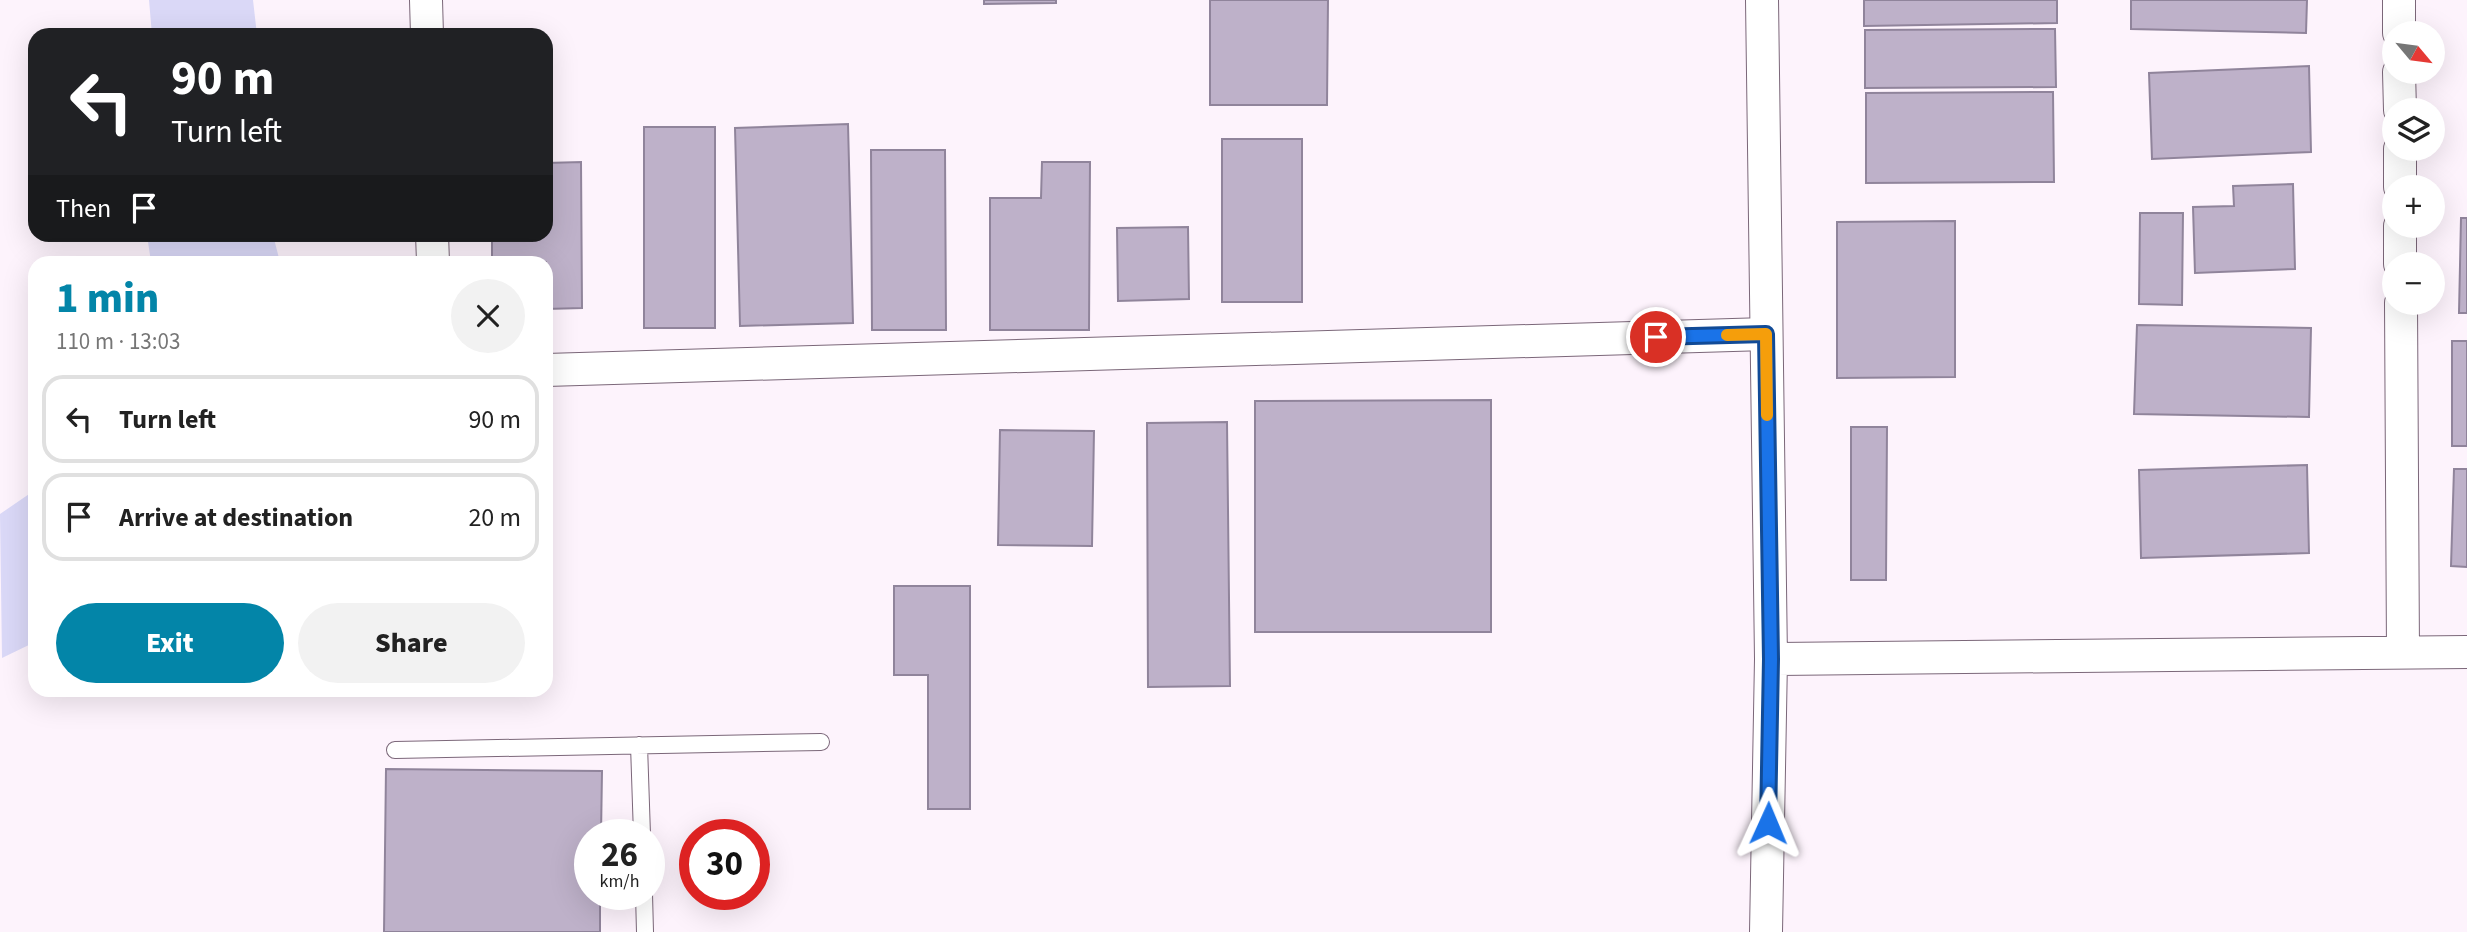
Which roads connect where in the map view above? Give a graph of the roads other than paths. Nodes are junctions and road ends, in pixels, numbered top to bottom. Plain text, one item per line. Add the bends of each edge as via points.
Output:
1 (426, 0) edge
2 (1762, 0) edge
3 (2399, 0) edge
4 (2399, 21) edge
5 (427, 28) edge
6 (2401, 315) edge
7 (1766, 334) junction
8 (553, 370) edge
9 (2403, 652) junction
10 (2467, 652) edge
11 (1771, 659) junction
12 (821, 742) dead end
13 (639, 745) junction
14 (395, 750) dead end
15 (641, 819) edge
16 (644, 910) edge
17 (645, 932) edge
18 (1766, 932) edge

1 - 5 street
2 - 7 street
3 - 4 street
6 - 9 street
7 - 8 street
7 - 11 street
9 - 10 street
9 - 11 street
11 - 18 street
12 - 13 lane
13 - 14 lane
13 - 15 lane
16 - 17 lane

